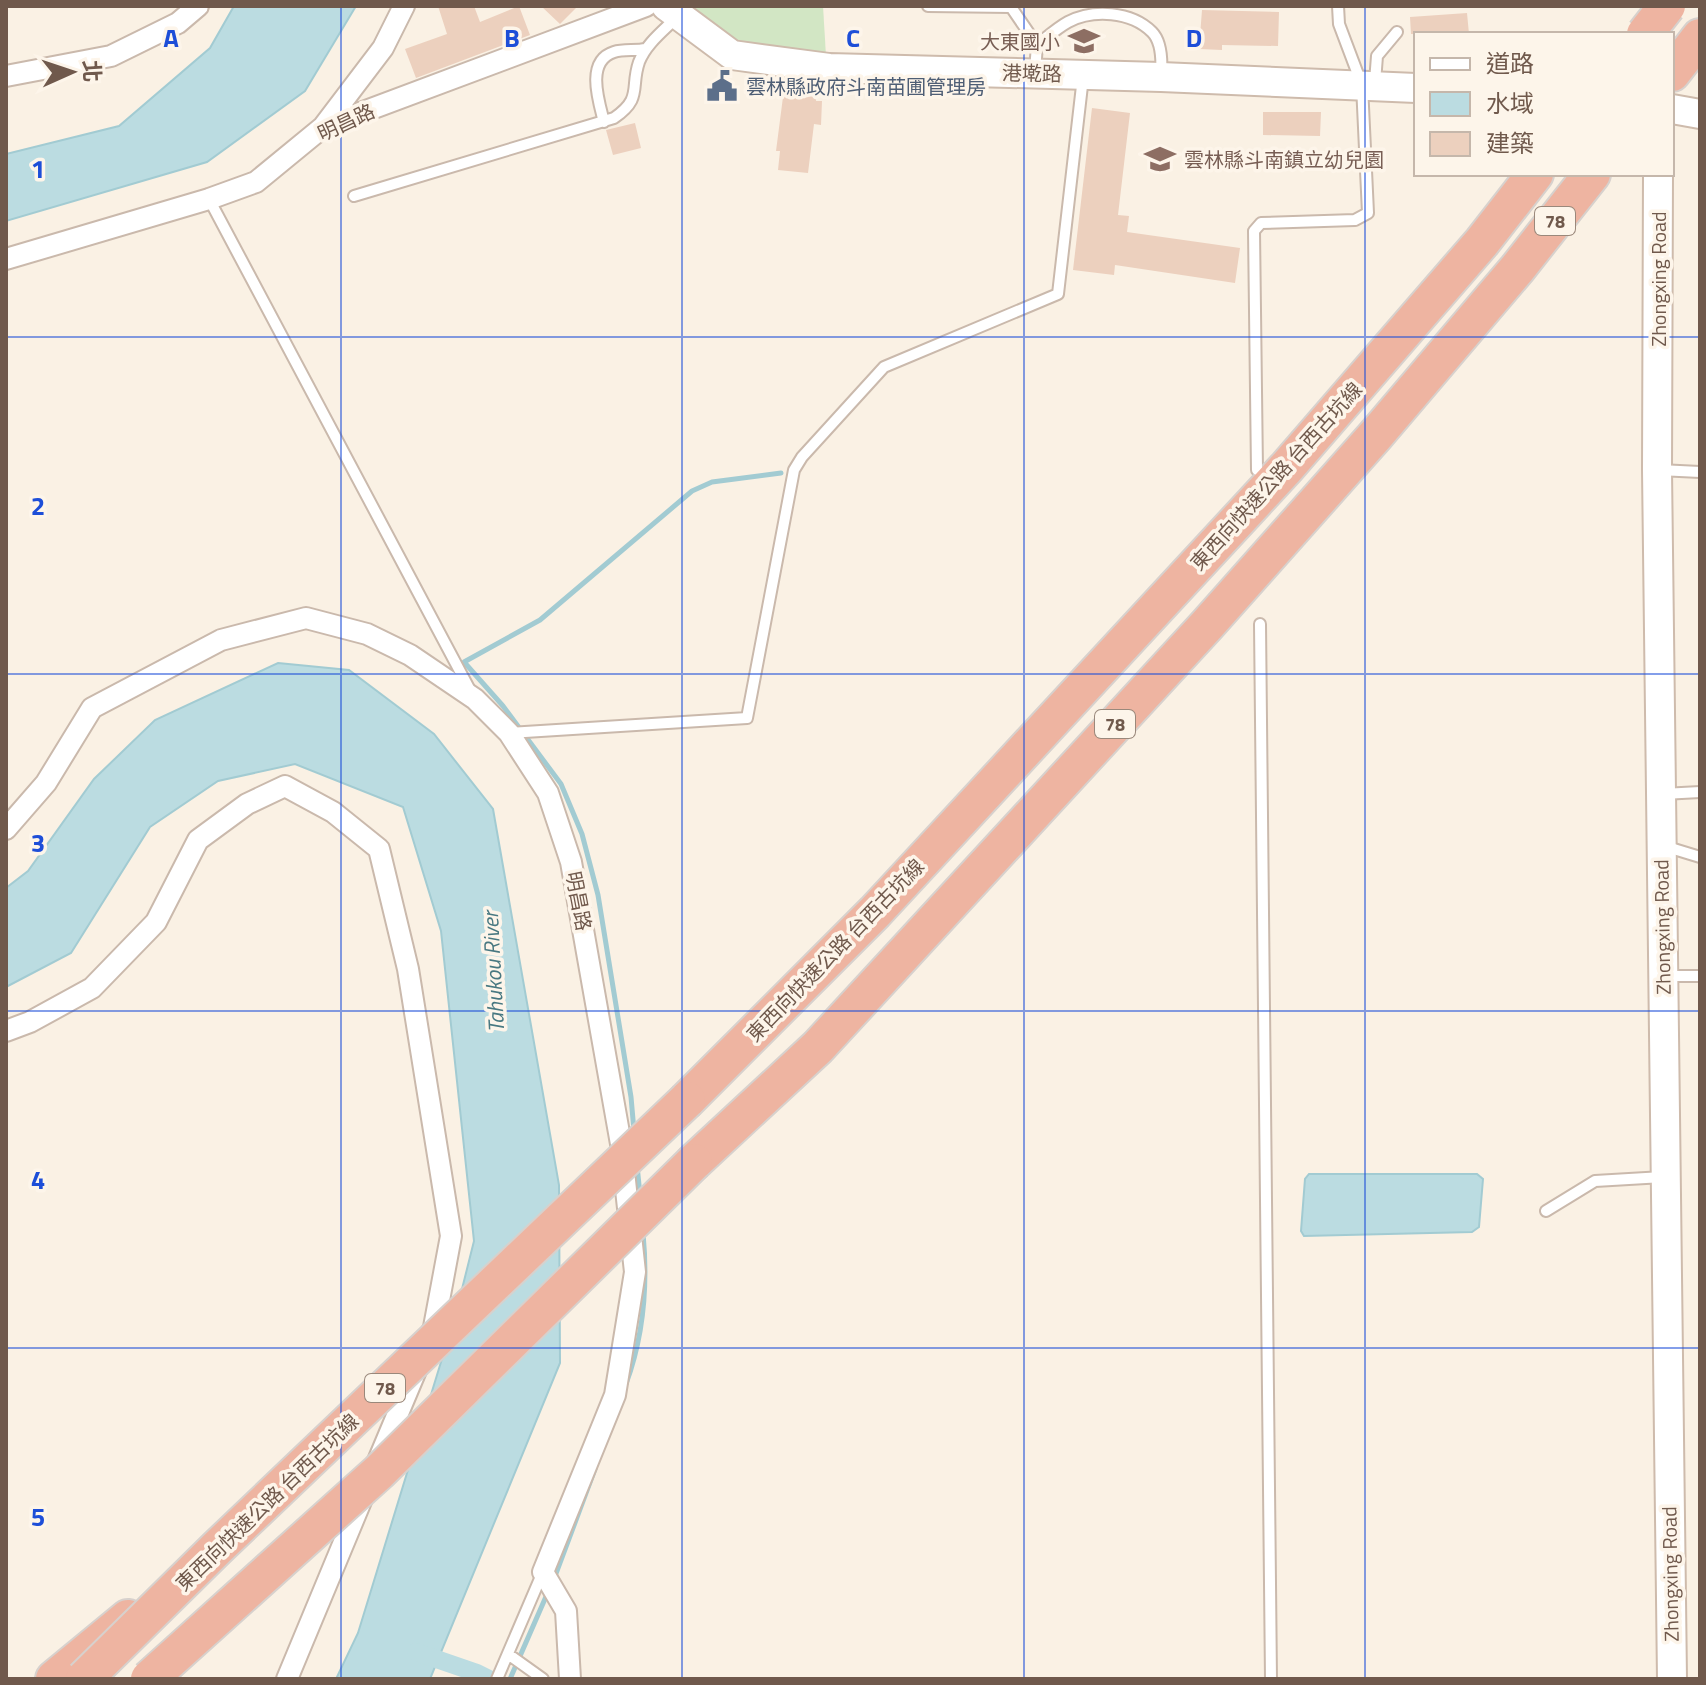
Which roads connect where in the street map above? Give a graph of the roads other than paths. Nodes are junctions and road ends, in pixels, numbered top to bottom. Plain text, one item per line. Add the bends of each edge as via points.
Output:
1 (198, 6) edge
2 (404, 6) edge
3 (646, 6) edge
4 (928, 6) edge
5 (1338, 6) edge
6 (1659, 6) edge
7 (1667, 6) edge
8 (672, 11) edge
9 (1397, 32) dead end
10 (1647, 32) edge
11 (1659, 32) edge
12 (1700, 37) edge
13 (646, 49) junction
14 (1036, 59) junction
15 (1674, 70) edge
16 (1083, 75) junction
17 (6, 76) edge
18 (1161, 77) junction
19 (1368, 85) junction
20 (1414, 88) edge
21 (1674, 109) edge
22 (1700, 114) edge
23 (604, 122) junction
24 (323, 127) junction
25 (1533, 176) edge
26 (1590, 176) edge
27 (1658, 176) edge
28 (354, 196) dead end
29 (209, 199) junction
30 (6, 259) edge
31 (1257, 470) dead end
32 (1657, 470) junction
33 (1700, 472) edge
34 (1260, 624) dead end
35 (475, 699) junction
36 (509, 733) junction
37 (1700, 792) edge
38 (1661, 794) junction
39 (6, 829) edge
40 (1662, 846) junction
41 (1700, 857) edge
42 (1700, 976) edge
43 (1663, 977) junction
44 (6, 1031) edge
45 (1665, 1177) junction
46 (1546, 1211) dead end
47 (217, 1548) junction
48 (548, 1581) junction
49 (183, 1649) junction
50 (508, 1654) junction
51 (498, 1676) edge
52 (54, 1679) edge
53 (84, 1679) edge
54 (149, 1679) edge
55 (159, 1679) edge
56 (287, 1679) edge
57 (543, 1679) edge
58 (570, 1679) edge
59 (1271, 1679) edge
60 (1672, 1679) edge

1 - 17 street via 178,23 111,56
2 - 24 street via 383,48
3 - 24 street, 明昌路
4 - 14 lane via 1011,7
5 - 19 lane via 1339,24
6 - 11 main road
7 - 10 highway, bridge
8 - 13 lane
8 - 14 main road, 港墘路 via 732,55 783,63 829,68
9 - 19 lane via 1377,56
12 - 15 highway
13 - 23 lane via 633,100
13 - 23 lane via 617,50 598,68
14 - 16 main road, 港墘路
14 - 18 lane via 1067,22 1122,14 1153,33 1162,57
16 - 18 main road, 港墘路
16 - 36 lane via 1058,294 884,367 802,457 794,470 747,718
18 - 19 main road, 港墘路
19 - 20 main road, 港墘路
19 - 31 lane via 1368,213 1355,220 1261,223 1254,231
21 - 22 main road
23 - 28 lane
24 - 29 street, 明昌路 via 256,182
25 - 47 highway, 東西向快速公路 台西古坑線 / 78, bridge via 1287,467 875,912 687,1100
26 - 49 highway, 78, bridge via 1375,436 818,1047 379,1472
27 - 32 main road, Zhongxing Road
29 - 30 street, 明昌路
29 - 35 lane
32 - 33 lane
32 - 38 main road, Zhongxing Road
34 - 59 lane
35 - 36 street, 明昌路
35 - 39 street, 明昌路 via 377,639 306,618 221,640 92,708 46,783
36 - 48 street, 明昌路 via 548,793 571,862 621,1144 635,1272 615,1395
37 - 38 lane
38 - 40 main road, Zhongxing Road
40 - 41 lane
40 - 43 main road, Zhongxing Road
42 - 43 lane
43 - 45 main road, Zhongxing Road
44 - 56 street via 92,988 156,922 198,840 247,804 285,786 333,812 379,849 408,969 451,1236 434,1327
45 - 46 lane via 1595,1181
45 - 60 main road, Zhongxing Road
47 - 52 highway, bridge
47 - 53 highway, 東西向快速公路 台西古坑線 / 78, bridge
48 - 50 lane
48 - 58 street via 566,1611
49 - 54 highway, 78, bridge
49 - 55 highway, bridge
50 - 51 lane
50 - 57 lane

